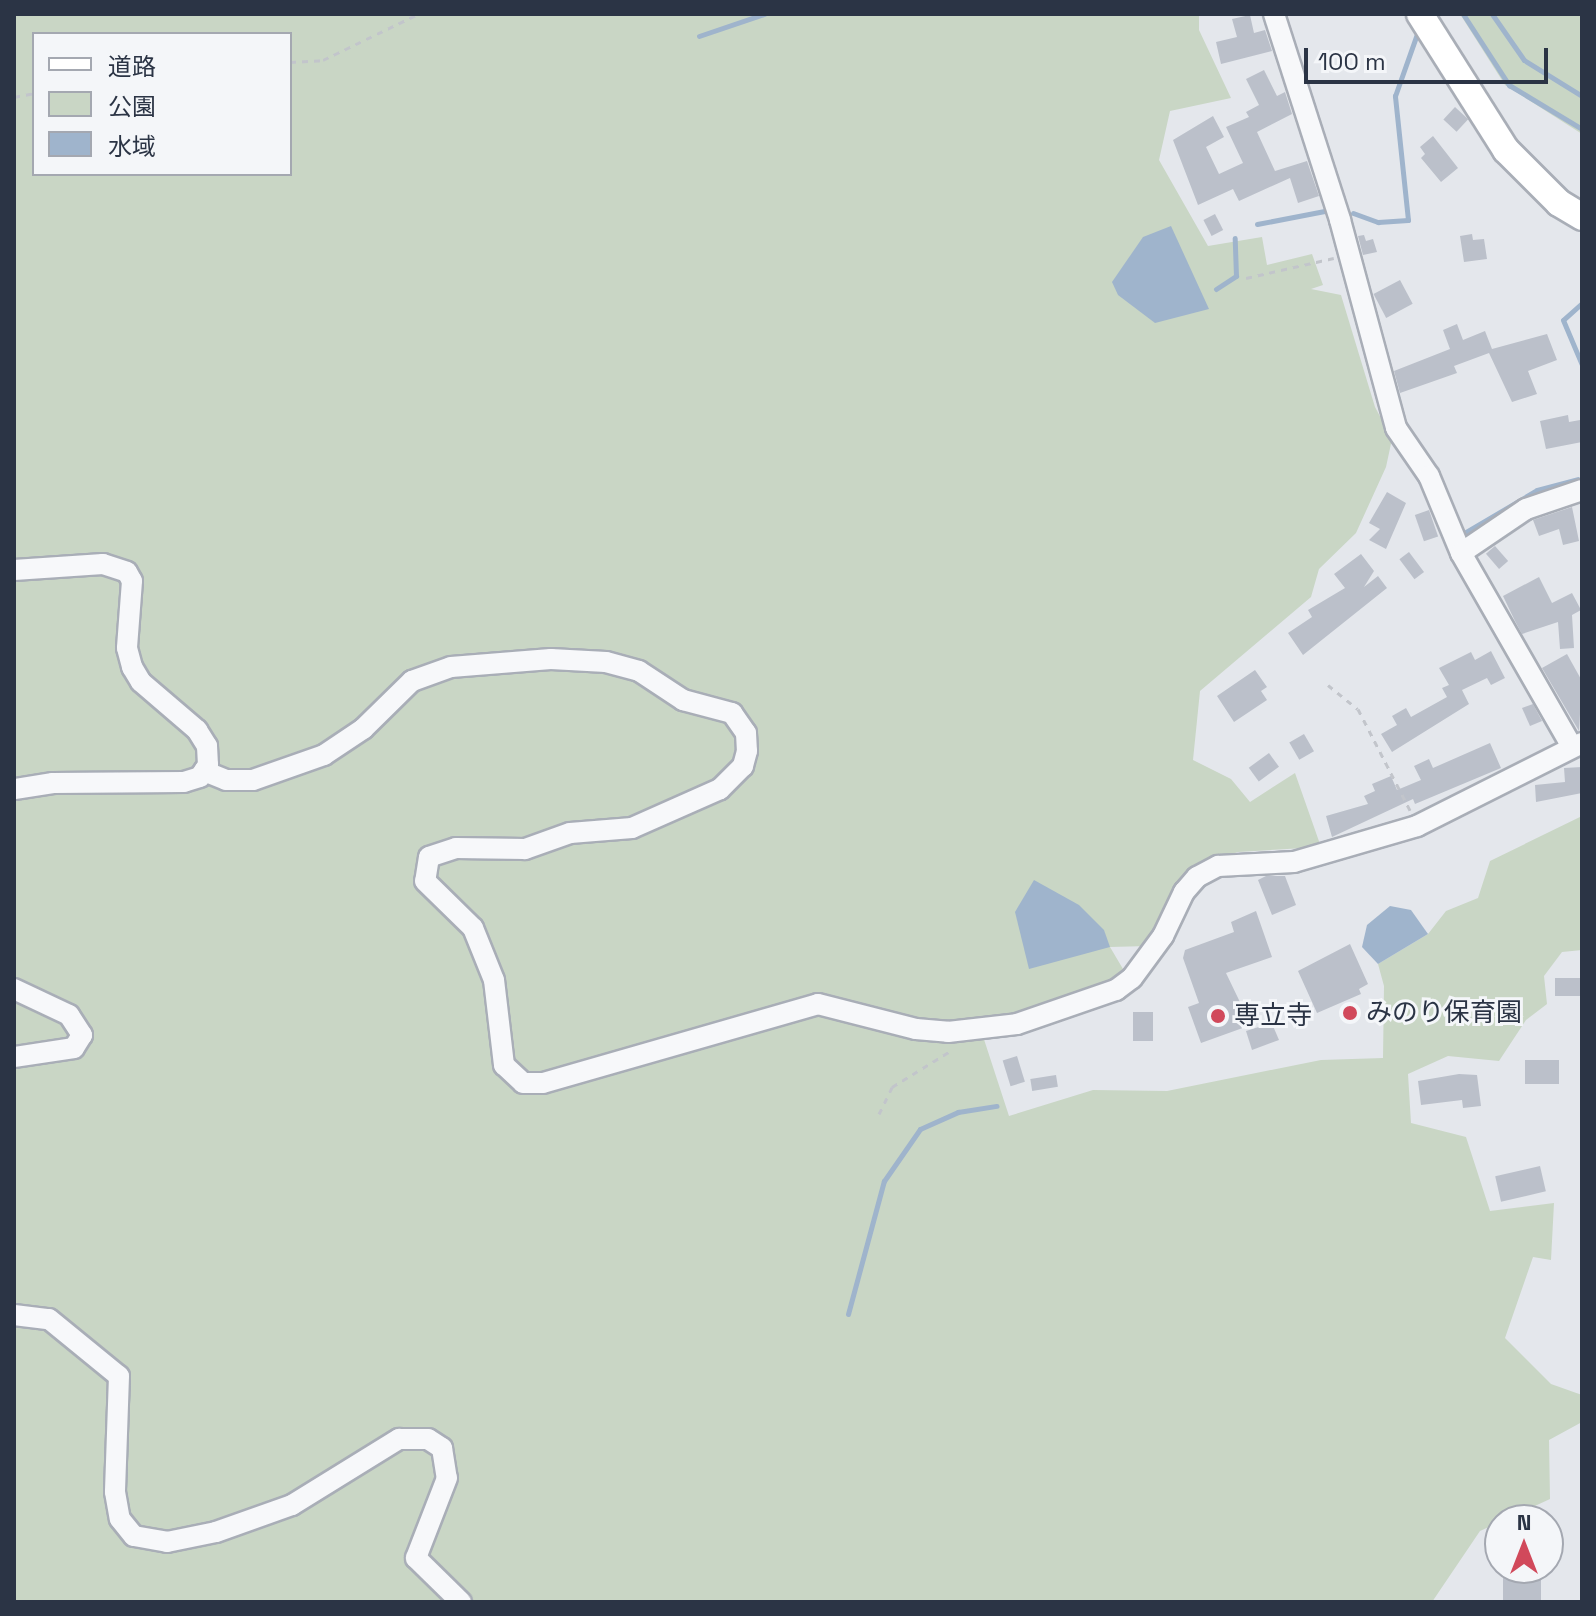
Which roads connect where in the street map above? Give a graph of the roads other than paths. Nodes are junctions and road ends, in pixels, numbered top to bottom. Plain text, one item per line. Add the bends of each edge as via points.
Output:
1 (1274, 14) edge
2 (1420, 14) edge
3 (1582, 217) edge
4 (1582, 490) edge
5 (1461, 553) junction
6 (14, 570) edge
7 (1577, 744) edge
8 (204, 771) junction
9 (14, 789) edge
10 (14, 989) edge
11 (14, 1057) edge
12 (14, 1315) edge
13 (461, 1602) edge

1 - 5 street via 1396,428 1429,476
2 - 3 main road via 1506,150 1559,203
4 - 5 street via 1526,509
5 - 7 street
6 - 8 street via 103,564 127,572 132,581 127,648 132,667 141,682 197,730 207,746
7 - 8 street via 1417,826 1294,862 1218,866 1197,877 1184,892 1163,936 1132,978 1116,990 1017,1024 916,1029 818,1004 543,1083 523,1083 511,1076 501,1050 494,980 473,928 431,891 424,869 429,857 442,850 525,849 570,833 632,828 732,780 747,751 740,721 732,713 662,690 639,671 606,662 551,659 432,671 324,755 253,780 226,780
8 - 9 street via 184,782 53,783
10 - 11 street via 69,1015 82,1035 74,1048
12 - 13 street via 49,1319 119,1376 115,1492 120,1519 134,1536 167,1542 216,1532 292,1505 399,1439 428,1439 442,1448 447,1478 416,1558

